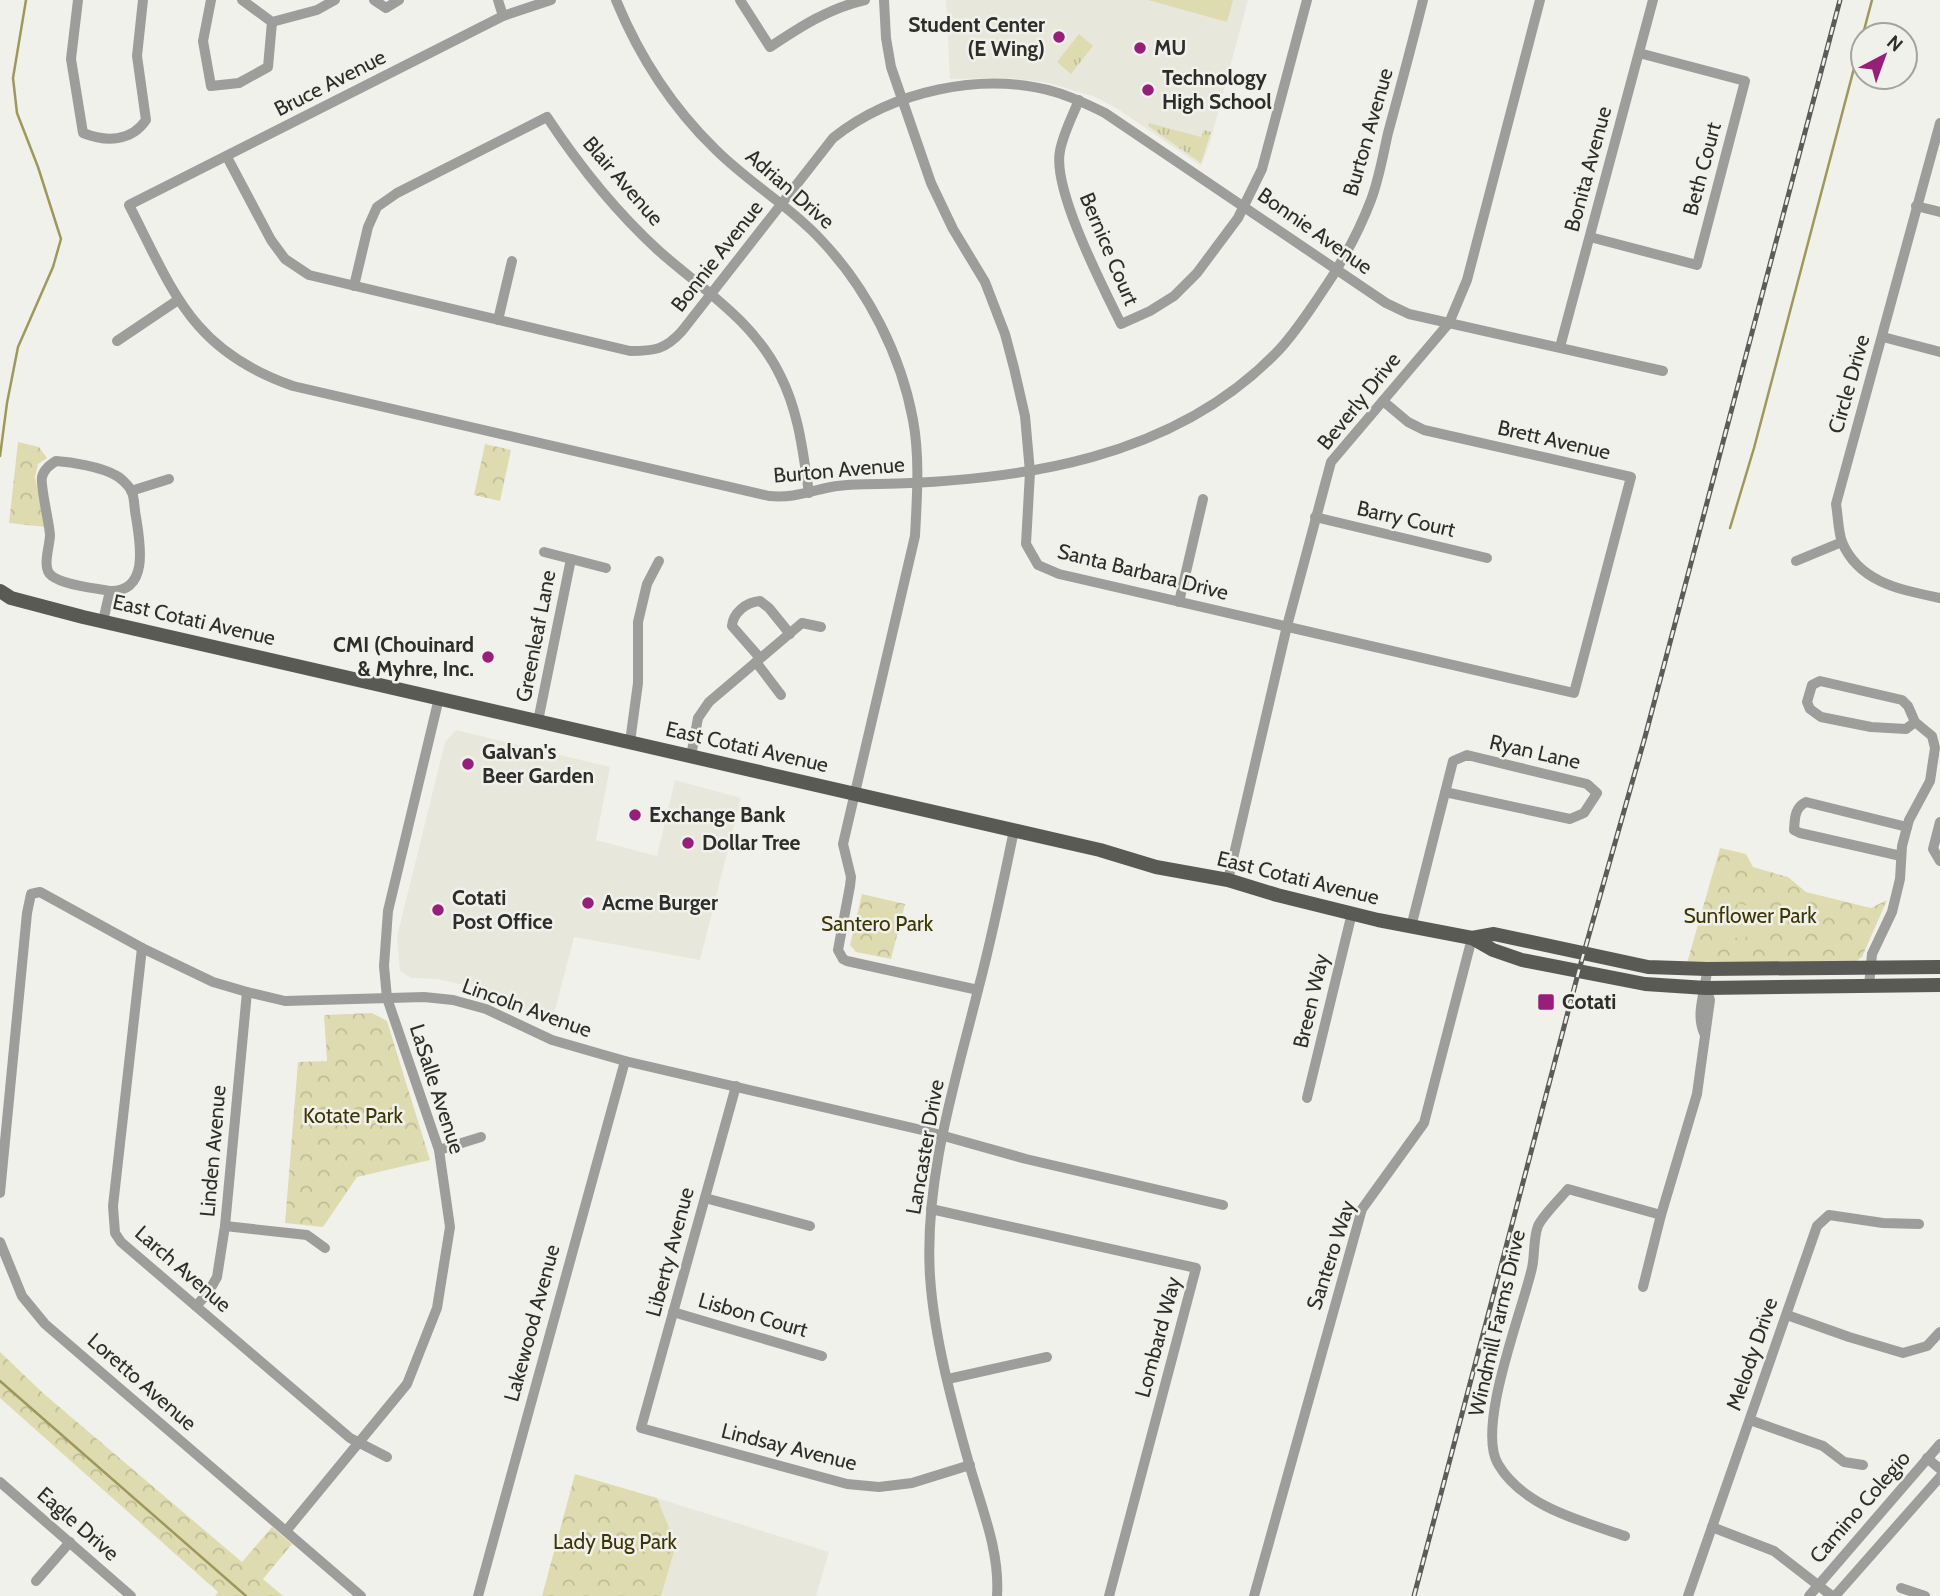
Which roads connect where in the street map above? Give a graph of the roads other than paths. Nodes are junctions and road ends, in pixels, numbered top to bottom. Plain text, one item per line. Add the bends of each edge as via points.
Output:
1 (78, 0) edge
2 (143, 0) edge
3 (211, 0) edge
4 (242, 0) edge
5 (335, 0) edge
6 (374, 0) edge
7 (399, 0) edge
8 (498, 0) edge
9 (551, 0) edge
10 (616, 0) edge
11 (740, 0) edge
12 (865, 0) edge
13 (884, 0) edge
14 (1307, 0) edge
15 (1423, 0) edge
16 (1540, 0) edge
17 (1653, 0) edge
18 (503, 16) junction
19 (272, 22) junction
20 (1639, 52) junction
21 (902, 100) junction
22 (1079, 100) junction
23 (1940, 124) edge
24 (227, 157) junction
25 (781, 204) junction
26 (129, 205) joint
27 (1244, 205) junction
28 (1916, 206) junction
29 (1940, 212) edge
30 (1590, 237) junction
31 (512, 261) dead end
32 (1337, 270) junction
33 (355, 286) junction
34 (713, 294) junction
35 (178, 300) junction
36 (498, 320) junction
37 (1449, 323) junction
38 (1883, 337) junction
39 (117, 341) dead end
40 (1560, 347) junction
41 (1940, 352) edge
42 (1662, 370) dead end
43 (1383, 401) junction
44 (1030, 472) junction
45 (169, 480) dead end
46 (918, 483) junction
47 (131, 491) junction
48 (809, 493) junction
49 (1203, 499) dead end
50 (1315, 517) junction
51 (1842, 542) junction
52 (544, 552) dead end
53 (1487, 558) dead end
54 (571, 559) junction
55 (659, 561) dead end
56 (1796, 561) dead end
57 (606, 568) dead end
58 (110, 591) junction
59 (4, 597) edge
60 (1940, 598) edge
61 (1179, 602) junction
62 (103, 621) junction
63 (1287, 626) junction
64 (821, 627) dead end
65 (790, 634) junction
66 (758, 660) junction
67 (1574, 692) joint
68 (781, 695) dead end
69 (439, 698) junction
70 (538, 721) junction
71 (1915, 722) junction
72 (630, 742) junction
73 (691, 756) junction
74 (1446, 792) junction
75 (856, 794) junction
76 (1940, 822) edge
77 (1907, 827) junction
78 (1014, 830) junction
79 (1901, 856) junction
80 (1940, 861) edge
81 (1228, 880) junction
82 (1352, 913) junction
83 (1411, 927) junction
84 (1472, 938) junction
85 (142, 948) junction
86 (1940, 967) edge
87 (1869, 968) junction
88 (1707, 970) junction
89 (1940, 985) edge
90 (1869, 986) junction
91 (1706, 988) junction
92 (978, 990) junction
93 (247, 992) junction
94 (387, 998) junction
95 (625, 1061) junction
96 (736, 1086) junction
97 (1307, 1098) dead end
98 (942, 1136) junction
99 (481, 1137) dead end
100 (439, 1150) junction
101 (0, 1193) edge
102 (705, 1198) junction
103 (1223, 1205) dead end
104 (931, 1209) junction
105 (1661, 1215) junction
106 (1919, 1224) dead end
107 (225, 1226) junction
108 (810, 1226) dead end
109 (0, 1242) edge
110 (325, 1248) dead end
111 (1643, 1287) dead end
112 (196, 1306) junction
113 (673, 1312) junction
114 (1787, 1315) junction
115 (1940, 1332) edge
116 (822, 1356) dead end
117 (1047, 1357) dead end
118 (948, 1379) junction
119 (1750, 1420) junction
120 (641, 1428) joint
121 (1940, 1444) edge
122 (359, 1445) junction
123 (387, 1457) dead end
124 (1927, 1458) junction
125 (970, 1465) junction
126 (1863, 1465) dead end
127 (1940, 1469) edge
128 (1940, 1477) edge
129 (0, 1482) edge
130 (1712, 1527) junction
131 (286, 1531) junction
132 (1625, 1536) dead end
133 (70, 1542) junction
134 (36, 1581) dead end
135 (1819, 1584) junction
136 (1900, 1588) dead end
137 (131, 1596) edge
138 (361, 1596) edge
139 (478, 1596) edge
140 (997, 1596) edge
141 (1109, 1596) edge
142 (1254, 1596) edge
143 (1688, 1596) edge
144 (1810, 1596) edge
145 (1834, 1596) edge
146 (1925, 1596) edge

1 - 2 street via 71,59 83,133 98,139 127,136 146,120 137,56
3 - 19 street via 203,41 211,86 239,83 268,67
4 - 19 street
5 - 19 street via 317,10
6 - 7 street via 386,8
8 - 18 street
9 - 18 street, Bruce Avenue
10 - 25 street, Adrian Drive via 644,59 680,110 715,149
11 - 12 street via 770,47 810,21
13 - 21 street, Santa Barbara Drive via 891,67
14 - 27 street via 1262,169
15 - 32 street, Burton Avenue via 1371,200
16 - 37 street, Beverly Drive via 1467,280
17 - 20 street, Bonita Avenue
18 - 24 street, Bruce Avenue
20 - 30 street, Bonita Avenue
20 - 30 street, Beth Court via 1745,81 1696,265
21 - 22 street, Bonnie Avenue via 985,85 1032,88
21 - 25 street, Bonnie Avenue via 852,123 834,138
21 - 44 street, Santa Barbara Drive via 931,183 985,282 1005,334 1025,416
22 - 27 street, Bonnie Avenue via 1132,129
22 - 27 street, Bernice Court via 1060,152 1059,175 1121,324 1174,296 1217,248
23 - 28 street, Circle Drive
24 - 26 street, Bruce Avenue
24 - 33 street, Bonnie Avenue via 285,259 309,275
25 - 34 street, Bonnie Avenue
25 - 46 street, Adrian Drive via 824,243 879,322 900,370 913,420
26 - 35 street, Burton Avenue
27 - 32 street, Bonnie Avenue
28 - 29 street
28 - 38 street, Circle Drive
30 - 40 street, Bonita Avenue
31 - 36 street
32 - 37 street, Bonnie Avenue via 1409,314
32 - 44 street, Burton Avenue via 1276,353 1205,410 1102,456
33 - 34 street, Blair Avenue via 377,207 547,117 621,215
33 - 36 street, Bonnie Avenue
34 - 36 street, Bonnie Avenue via 670,345 651,351 630,351
34 - 48 street, Blair Avenue via 752,333 780,375 797,418
35 - 39 street
35 - 48 street, Burton Avenue via 225,352 249,368 293,386 769,496
37 - 40 street, Bonnie Avenue
37 - 43 street, Beverly Drive
38 - 41 street
38 - 51 street, Circle Drive via 1836,504
40 - 42 street, Bonnie Avenue
43 - 50 street, Beverly Drive via 1331,462
43 - 67 street, Brett Avenue via 1424,429 1630,477
44 - 46 street, Burton Avenue
44 - 61 street, Santa Barbara Drive via 1026,544 1038,565
45 - 47 street
46 - 48 street, Burton Avenue via 832,487
46 - 75 street, Adrian Drive via 915,536
47 - 58 street via 142,559 130,585
47 - 58 street via 116,475 69,462 56,461 41,479 50,537 49,573 60,580
49 - 61 street
50 - 53 street, Barry Court
50 - 63 street, Beverly Drive
51 - 56 street
51 - 60 street, Circle Drive via 1863,572 1892,587
52 - 54 street, Greenleaf Lane
54 - 57 street, Greenleaf Lane
54 - 70 street, Greenleaf Lane
55 - 72 street via 638,622 638,683
58 - 62 street
59 - 62 main road, East Cotati Avenue
61 - 63 street, Santa Barbara Drive
62 - 69 main road, East Cotati Avenue
63 - 67 street, Santa Barbara Drive
63 - 81 street, Beverly Drive
64 - 65 street via 802,623
65 - 66 street
65 - 66 street via 760,601 739,611 732,626
66 - 68 street
66 - 73 street via 702,710
69 - 70 main road, East Cotati Avenue
69 - 94 street, LaSalle Avenue via 388,911
70 - 72 main road, East Cotati Avenue
71 - 71 street via 1908,706 1895,697 1820,681 1809,691 1810,709 1821,717 1906,729
71 - 77 street via 1932,736 1935,748 1930,781
72 - 73 main road, East Cotati Avenue
73 - 75 main road, East Cotati Avenue
74 - 74 street, Ryan Lane via 1453,761 1467,755 1587,784 1597,793 1584,813 1570,819
74 - 83 street, Ryan Lane
75 - 78 main road, East Cotati Avenue
75 - 92 street, Adrian Drive via 843,844 851,877 838,944 843,959
76 - 80 street via 1933,849
77 - 79 street
77 - 79 street via 1806,802 1796,812 1794,831
78 - 81 main road, East Cotati Avenue
78 - 92 street, Lancaster Drive
79 - 87 street via 1892,912
81 - 82 main road, East Cotati Avenue
82 - 83 main road, East Cotati Avenue
82 - 97 street, Breen Way
83 - 84 main road, East Cotati Avenue
84 - 88 main road, East Cotati Avenue via 1494,934 1631,965
84 - 91 main road, East Cotati Avenue via 1522,960 1645,984
84 - 142 street, Santero Way via 1423,1123 1362,1209
85 - 93 street, Lincoln Avenue via 213,982
85 - 101 street, Lincoln Avenue via 40,892 31,894
85 - 112 street, Larch Avenue via 112,1222 121,1242
86 - 87 main road, East Cotati Avenue
87 - 88 main road, East Cotati Avenue
87 - 90 street
88 - 91 street
89 - 90 main road, East Cotati Avenue
90 - 91 main road, East Cotati Avenue
91 - 105 street via 1708,1024 1697,1094
92 - 98 street, Lancaster Drive
93 - 94 street, Lincoln Avenue via 285,1002
93 - 107 street, Linden Avenue
94 - 95 street, Lincoln Avenue via 453,1000 485,1009 552,1040
94 - 100 street, LaSalle Avenue
95 - 96 street, Lincoln Avenue
95 - 139 street, Lakewood Avenue
96 - 98 street, Lincoln Avenue
96 - 102 street, Liberty Avenue
98 - 103 street, Lincoln Avenue
98 - 104 street, Lancaster Drive
99 - 100 street
100 - 122 street, LaSalle Avenue via 450,1227 437,1308 407,1384
102 - 108 street
102 - 113 street, Liberty Avenue
104 - 118 street, Lancaster Drive via 933,1306
104 - 141 street, Lombard Way via 1196,1268
105 - 111 street
105 - 132 street, Windmill Farms Drive via 1568,1189 1538,1226 1532,1267 1494,1405 1492,1447 1498,1465 1524,1493 1554,1511
106 - 114 street, Melody Drive via 1829,1215 1817,1226
107 - 110 street via 307,1235
107 - 112 street, Linden Avenue via 217,1278
109 - 131 street, Loretto Avenue via 22,1296 45,1324
112 - 122 street, Larch Avenue
113 - 116 street, Lisbon Court
113 - 120 street, Liberty Avenue
114 - 115 street via 1903,1353 1927,1346
114 - 119 street, Melody Drive
117 - 118 street
118 - 125 street, Lancaster Drive
119 - 126 street via 1823,1446 1844,1462
119 - 130 street, Melody Drive
120 - 125 street, Lindsay Avenue via 847,1484 912,1483
121 - 124 street, Camino Colegio
122 - 123 street, Larch Avenue
122 - 131 street, LaSalle Avenue
124 - 127 street
124 - 135 street, Camino Colegio
125 - 140 street, Lancaster Drive via 990,1533 998,1572
128 - 145 street, Camino Colegio
129 - 133 street, Eagle Drive
130 - 135 street via 1774,1551
130 - 143 street, Melody Drive
131 - 138 street
133 - 134 street
133 - 137 street, Eagle Drive
135 - 144 street, Camino Colegio
135 - 145 street
136 - 146 street

